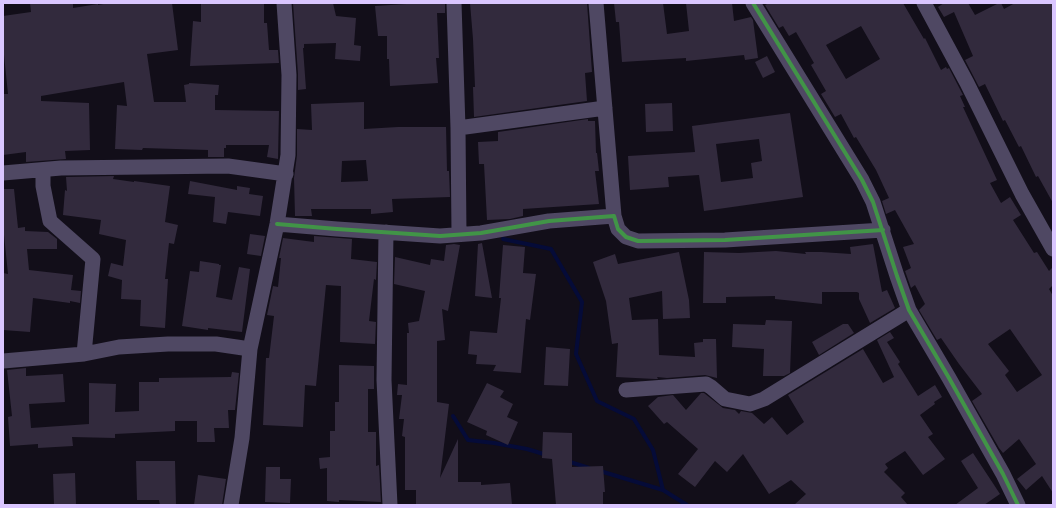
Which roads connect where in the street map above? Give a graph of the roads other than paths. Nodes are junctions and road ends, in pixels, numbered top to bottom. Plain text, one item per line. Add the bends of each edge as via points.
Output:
1 (284, 3) edge
2 (454, 3) edge
3 (596, 3) edge
4 (753, 3) edge
5 (924, 3) edge
6 (605, 108) junction
7 (458, 128) junction
8 (43, 170) junction
9 (3, 173) edge
10 (286, 174) junction
11 (614, 216) junction
12 (277, 224) junction
13 (883, 230) junction
14 (386, 232) junction
15 (459, 234) junction
16 (1053, 249) edge
17 (909, 310) junction
18 (250, 349) junction
19 (84, 354) junction
20 (3, 361) edge
21 (626, 390) dead end
22 (231, 505) edge
23 (390, 505) edge
24 (1018, 505) edge

1 - 10 street via 289,75
2 - 7 street
3 - 6 street
4 - 13 street via 862,180 874,202
5 - 16 street
6 - 7 street
6 - 11 street
7 - 15 street
8 - 9 street
8 - 10 street via 228,166
8 - 19 street via 43,186 50,221 93,259
10 - 12 street
11 - 13 street via 618,229 626,237 638,241 725,240
11 - 15 street
12 - 14 street
12 - 18 street
13 - 17 street
14 - 15 street via 440,236
14 - 23 street via 384,380
17 - 21 street via 764,399 750,404 725,399 706,384
17 - 24 street via 1003,474
18 - 19 street via 216,344 168,344 118,346
18 - 22 street via 242,438
19 - 20 street

